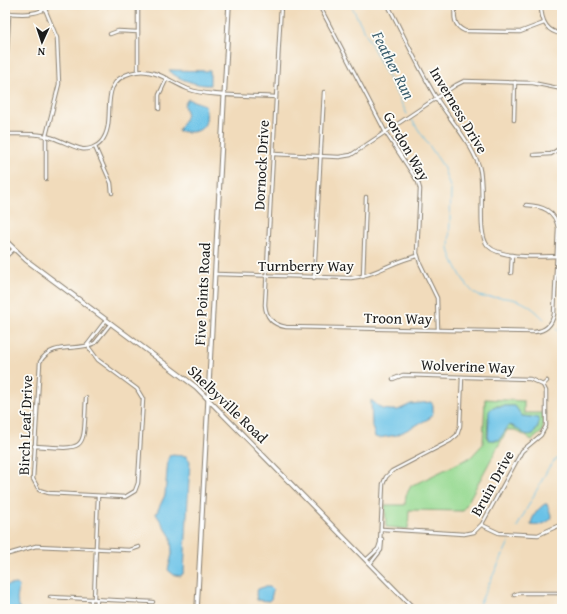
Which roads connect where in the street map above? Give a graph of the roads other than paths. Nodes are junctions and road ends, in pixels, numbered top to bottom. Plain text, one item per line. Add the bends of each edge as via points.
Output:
1 (52, 5) edge
2 (138, 5) edge
3 (229, 5) edge
4 (281, 5) edge
5 (319, 5) edge
6 (388, 5) edge
7 (454, 5) edge
8 (541, 5) edge
9 (46, 9) junction
10 (5, 13) edge
11 (8, 16) dead end
12 (544, 23) junction
13 (138, 32) junction
14 (110, 34) dead end
15 (562, 34) edge
16 (138, 71) junction
17 (167, 78) junction
18 (515, 82) junction
19 (7, 86) dead end
20 (562, 89) edge
21 (324, 92) dead end
22 (224, 94) junction
23 (276, 96) junction
24 (437, 98) junction
25 (159, 109) dead end
26 (514, 120) dead end
27 (386, 133) junction
28 (5, 134) edge
29 (46, 136) junction
30 (95, 147) junction
31 (562, 147) edge
32 (273, 154) junction
33 (534, 155) dead end
34 (321, 156) junction
35 (46, 179) dead end
36 (112, 193) dead end
37 (366, 197) dead end
38 (526, 205) dead end
39 (5, 240) edge
40 (14, 249) junction
41 (512, 255) junction
42 (418, 256) junction
43 (557, 256) junction
44 (562, 256) edge
45 (5, 257) edge
46 (511, 273) dead end
47 (215, 274) junction
48 (266, 277) junction
49 (363, 277) junction
50 (314, 278) junction
51 (107, 320) junction
52 (111, 323) junction
53 (275, 324) joint
54 (438, 330) junction
55 (87, 344) junction
56 (462, 377) junction
57 (393, 379) dead end
58 (547, 381) dead end
59 (543, 385) junction
60 (86, 398) dead end
61 (208, 398) junction
62 (34, 446) junction
63 (98, 496) junction
64 (562, 524) edge
65 (482, 525) junction
66 (382, 529) junction
67 (139, 547) dead end
68 (96, 548) junction
69 (5, 555) edge
70 (366, 560) junction
71 (370, 564) junction
72 (562, 593) edge
73 (514, 596) dead end
74 (50, 597) dead end
75 (94, 599) junction
76 (154, 602) dead end
77 (91, 609) edge
78 (96, 609) edge
79 (197, 609) edge
80 (414, 609) edge

1 - 9 street
2 - 13 street
3 - 22 street, Five Points Road
4 - 23 street, Dornock Drive
5 - 27 street, Gordon Way
6 - 24 street, Inverness Drive
7 - 12 street via 454,20 460,28 467,31 520,32
8 - 12 street
9 - 10 street via 31,14
9 - 29 street via 58,38 59,84
11 - 19 street
12 - 15 street via 552,31
13 - 14 street via 118,31
13 - 16 street
16 - 17 street via 152,72
16 - 30 street via 123,76 113,86 109,100 107,134
17 - 22 street via 192,90
17 - 25 street via 159,97
18 - 20 street
18 - 24 street via 464,81
18 - 26 street
21 - 34 street
22 - 23 street
22 - 47 street, Five Points Road
23 - 32 street, Dornock Drive
24 - 27 street
24 - 41 street, Inverness Drive via 479,166 483,190 482,234 486,244 500,254
27 - 34 street via 351,155
27 - 42 street, Gordon Way via 419,184
28 - 29 street
29 - 30 street via 82,149
29 - 35 street
30 - 36 street via 111,183
31 - 33 street via 551,154
32 - 34 street
32 - 48 street, Dornock Drive
34 - 50 street
37 - 49 street
38 - 43 street, Troon Way via 544,208 555,218 558,229
39 - 40 street, Shelbyville Road
40 - 45 street
40 - 51 street, Shelbyville Road
41 - 43 street
41 - 46 street
42 - 49 street, Turnberry Way via 400,260
42 - 54 street, Gordon Way via 437,298
43 - 44 street
43 - 54 street, Troon Way via 554,314 546,328 522,332
47 - 48 street, Turnberry Way
47 - 61 street, Five Points Road
48 - 50 street, Turnberry Way
48 - 53 street, Dornock Drive via 265,308
49 - 50 street, Turnberry Way
51 - 52 street, Shelbyville Road
51 - 55 street
52 - 55 street, Birch Leaf Drive via 95,343
52 - 61 street, Shelbyville Road
53 - 54 street, Troon Way via 286,327
55 - 62 street, Birch Leaf Drive via 54,349 40,362
55 - 63 street via 98,360 137,389 142,399 137,488 125,497
56 - 57 street, Wolverine Way via 404,375
56 - 59 street, Wolverine Way via 530,379
56 - 66 street via 458,433 450,441 387,476 384,484
58 - 59 street
59 - 65 street, Bruin Drive via 548,397 545,431 522,451
60 - 62 street via 84,436 80,444 69,448
61 - 70 street, Shelbyville Road
61 - 79 street, Five Points Road
62 - 63 street, Birch Leaf Drive via 33,479 39,490 50,494
63 - 68 street
64 - 65 street via 538,535 498,533
65 - 66 street, Bruin Drive via 474,532 464,534
66 - 70 street via 378,549
66 - 71 street via 381,550
67 - 68 street via 134,550
68 - 69 street via 36,546
68 - 75 street
70 - 71 street, Shelbyville Road
71 - 80 street, Shelbyville Road
72 - 73 street via 519,593
74 - 75 street
75 - 76 street
75 - 77 street
75 - 78 street

